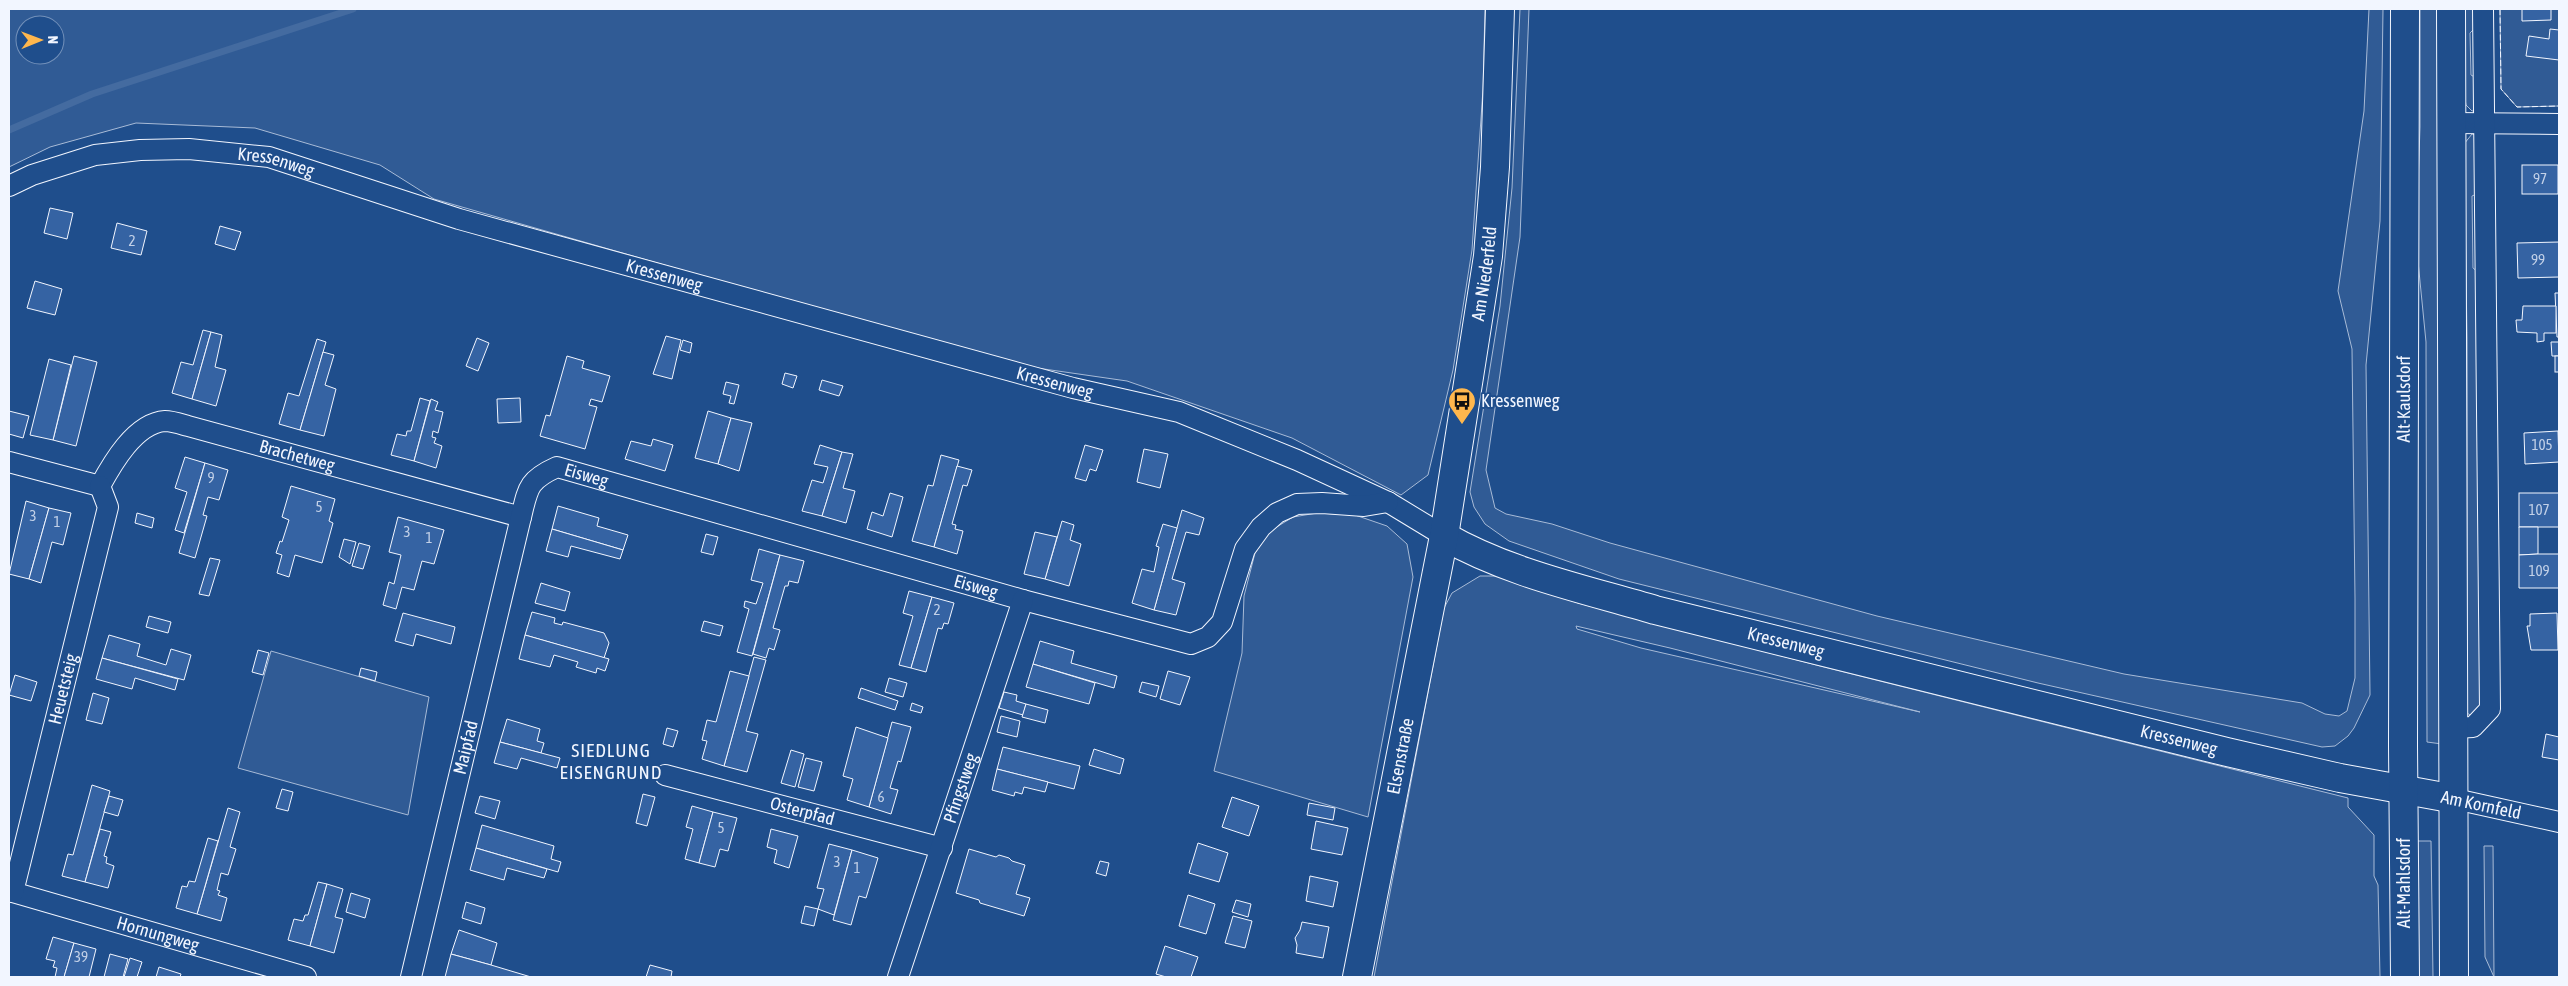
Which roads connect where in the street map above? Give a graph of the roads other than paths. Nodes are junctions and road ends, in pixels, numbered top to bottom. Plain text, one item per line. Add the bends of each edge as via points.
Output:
1 (1500, 9) edge
2 (2405, 9) edge
3 (2451, 9) edge
4 (2482, 9) edge
5 (2452, 123) junction
6 (2484, 123) junction
7 (2559, 124) edge
8 (9, 186) edge
9 (9, 462) edge
10 (100, 486) junction
11 (1388, 502) junction
12 (521, 517) junction
13 (1444, 536) junction
14 (1023, 600) junction
15 (2454, 728) junction
16 (665, 774) dead end
17 (2403, 789) junction
18 (2455, 799) junction
19 (2559, 822) edge
20 (942, 848) junction
21 (11, 892) edge
22 (306, 977) edge
23 (411, 977) edge
24 (898, 977) edge
25 (1357, 977) edge
26 (2405, 977) edge
27 (2454, 977) edge

1 - 13 street, Am Niederfeld via 1495,167 1488,256
2 - 17 street, Alt-Kaulsdorf
3 - 5 street
4 - 6 street
5 - 6 street
5 - 15 street
6 - 7 street
6 - 15 street via 2490,709 2473,728
8 - 11 street, Kressenweg via 32,175 95,155 189,149 269,157 459,219 1073,388 1179,412
9 - 10 street
10 - 12 street, Brachetweg via 116,457 146,427 164,421
10 - 21 street, Heuetsteig via 108,507
11 - 13 street, Kressenweg
11 - 14 street, Eisweg via 1364,506 1296,504 1277,514 1260,527 1245,549 1222,622 1208,637 1191,644
12 - 14 street, Eisweg via 528,490 539,475 557,467
12 - 23 street, Maipfad
13 - 17 street, Kressenweg via 1481,555 1655,610 2236,754
13 - 25 street, Elsenstraße
14 - 20 street, Pfingstweg
15 - 18 street
16 - 20 street, Osterpfad
17 - 18 street, Am Kornfeld
17 - 26 street, Alt-Mahlsdorf
18 - 19 street, Am Kornfeld
18 - 27 street
20 - 24 street, Pfingstweg
21 - 22 street, Hornungweg

